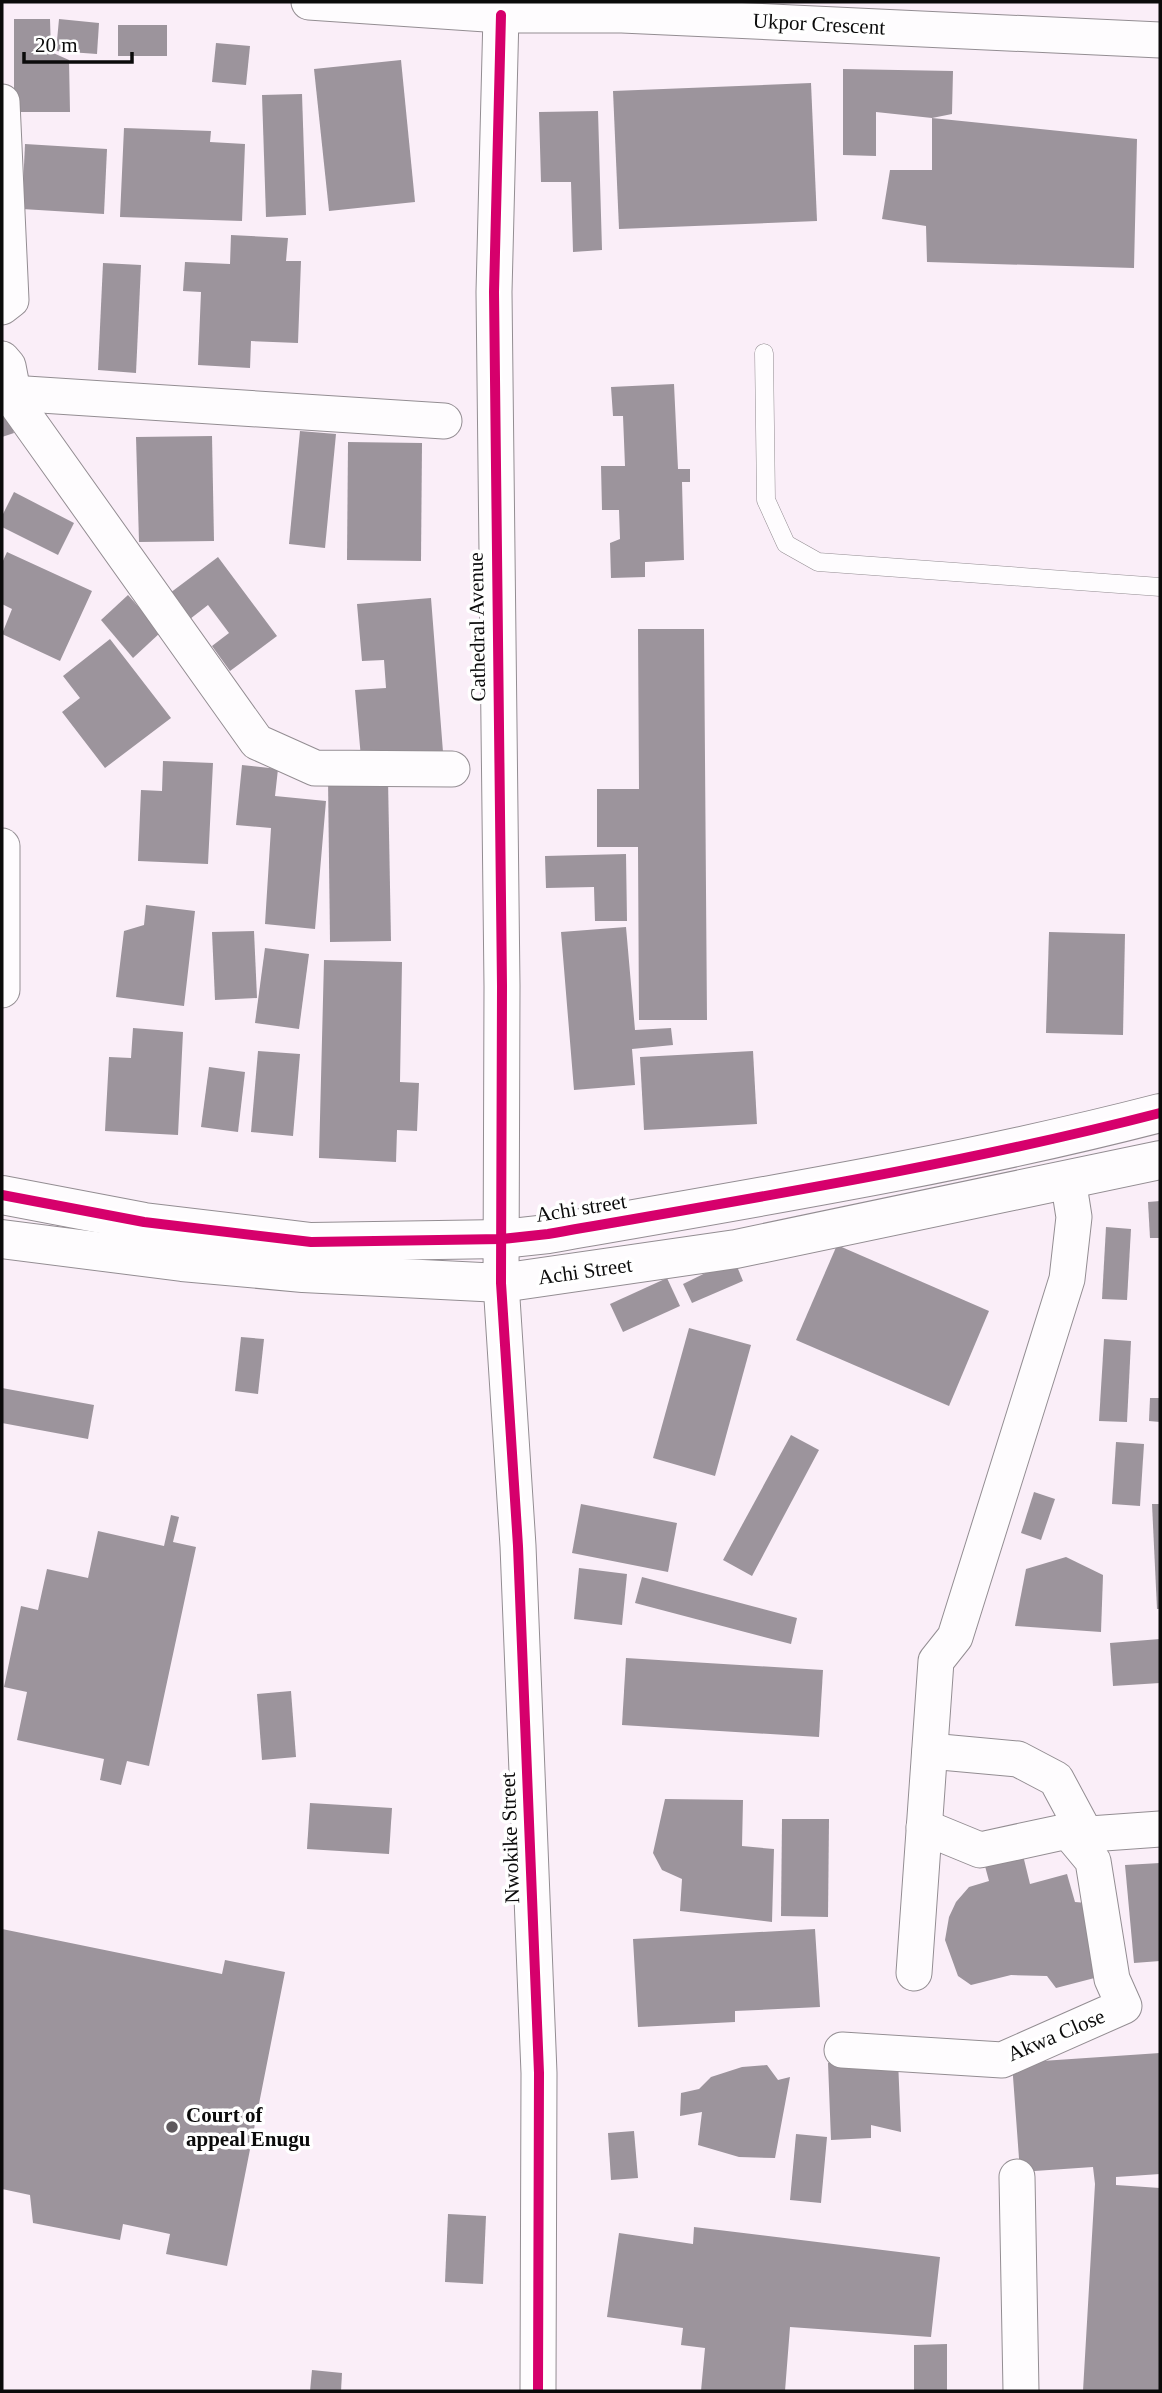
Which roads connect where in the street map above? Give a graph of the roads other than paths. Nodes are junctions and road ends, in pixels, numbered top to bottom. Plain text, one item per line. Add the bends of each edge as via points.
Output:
1 (309, 2) edge
2 (501, 15) junction
3 (1160, 40) edge
4 (2, 102) edge
5 (2, 307) edge
6 (764, 353) dead end
7 (2, 359) edge
8 (15, 402) junction
9 (444, 421) dead end
10 (1160, 587) edge
11 (452, 768) dead end
12 (2, 846) edge
13 (2, 990) edge
14 (1160, 1113) edge
15 (1160, 1160) edge
16 (1068, 1179) junction
17 (2, 1195) edge
18 (2, 1239) edge
19 (502, 1239) junction
20 (501, 1283) junction
21 (930, 1751) junction
22 (924, 1827) junction
23 (1160, 1829) edge
24 (1077, 1832) junction
25 (914, 1973) dead end
26 (842, 2050) dead end
27 (1017, 2177) dead end
28 (538, 2391) edge
29 (1021, 2391) edge

1 - 2 street, Ukpor Crescent
2 - 3 street, Ukpor Crescent via 622,15
2 - 19 street, Cathedral Avenue via 494,292
4 - 5 street via 11,300
6 - 10 lane via 766,500 786,544 818,562
7 - 8 street via 8,366
8 - 9 street via 26,394
8 - 11 street via 257,742 315,768
12 - 13 street
14 - 19 street, Achi street via 905,1171
15 - 16 street, Achi Street
16 - 20 street, Achi Street via 736,1249
16 - 21 street via 1074,1217 1067,1279 955,1637 936,1661
17 - 19 street, Achi street via 144,1222 311,1242
18 - 20 street, Achi Street via 303,1273
19 - 20 street, Cathedral Avenue
20 - 28 street, Nwokike Street via 518,1546 539,2073
21 - 22 street
21 - 24 street, Akwa Close via 1018,1759 1056,1779
22 - 24 street via 980,1850
22 - 25 street
23 - 24 street
24 - 26 street, Akwa Close via 1093,1861 1112,1979 1124,2006 1002,2060
27 - 29 street

